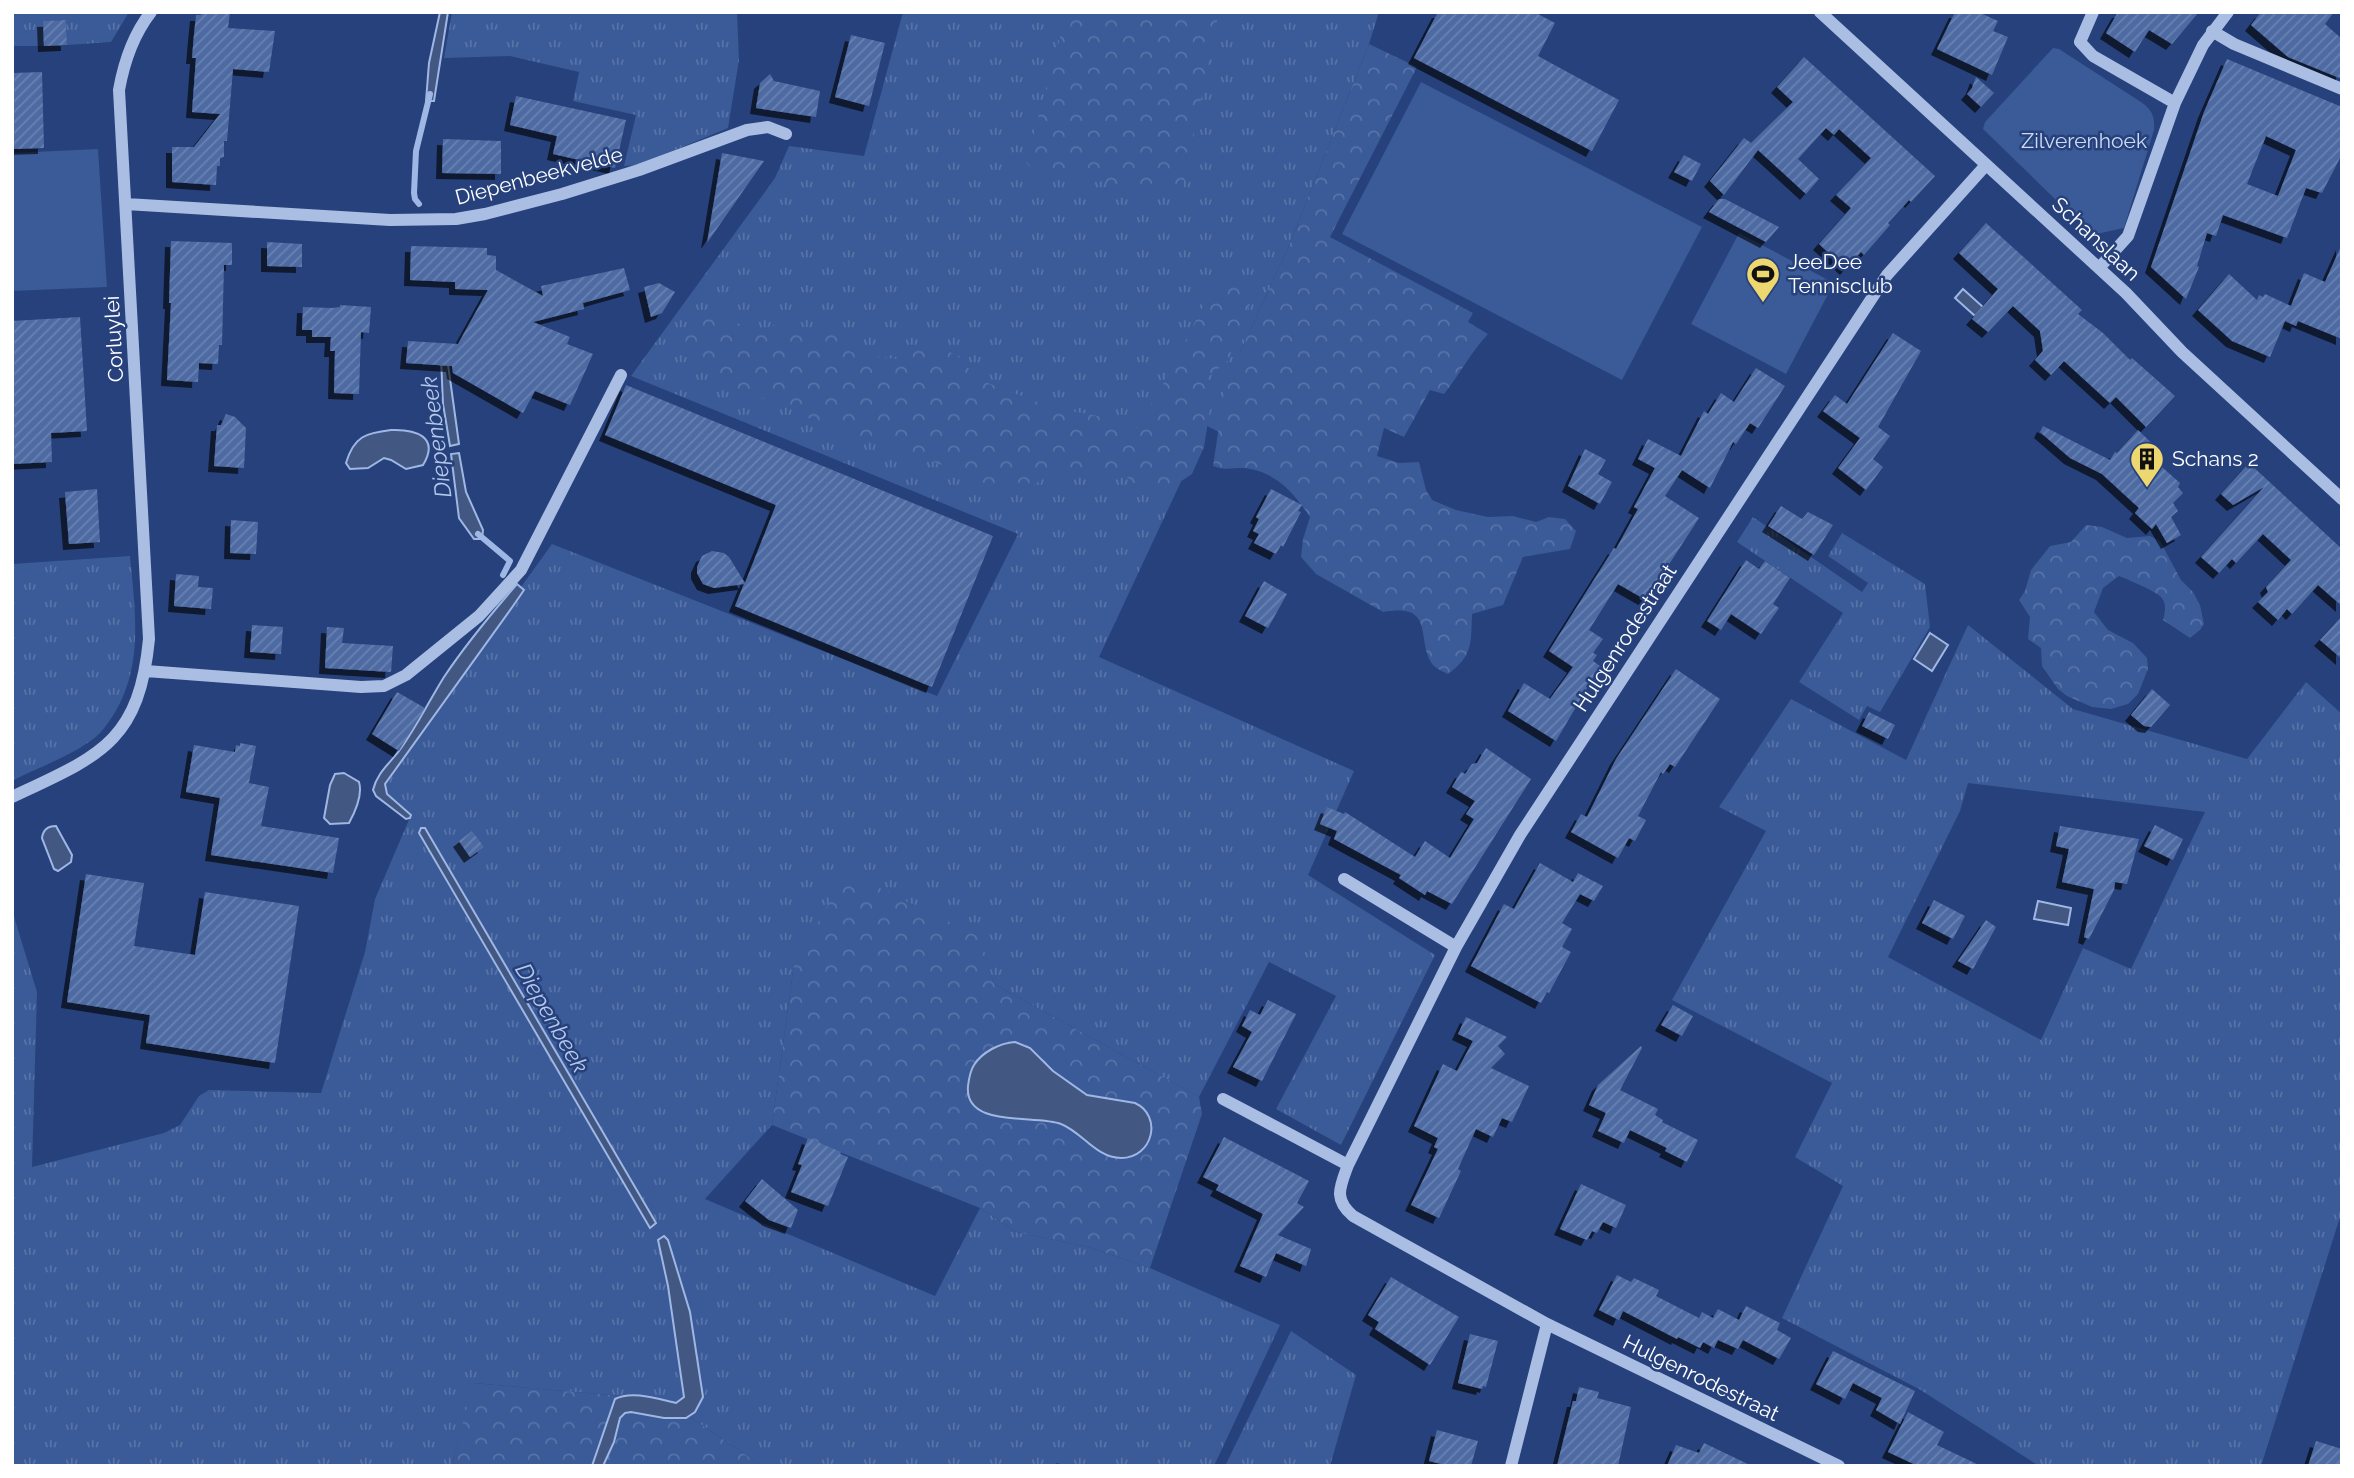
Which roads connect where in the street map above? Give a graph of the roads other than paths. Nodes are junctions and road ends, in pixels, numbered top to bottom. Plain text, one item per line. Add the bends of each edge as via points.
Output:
1 (151, 12) edge
2 (1820, 12) edge
3 (2093, 12) edge
4 (2228, 12) edge
5 (2212, 31) junction
6 (2342, 89) edge
7 (2175, 103) junction
8 (786, 134) dead end
9 (1986, 165) junction
10 (126, 204) junction
11 (2099, 268) junction
12 (621, 375) dead end
13 (2342, 499) edge
14 (146, 671) junction
15 (12, 797) edge
16 (1344, 879) dead end
17 (1457, 947) junction
18 (1223, 1099) dead end
19 (1348, 1165) junction
20 (1546, 1324) junction
21 (1511, 1466) edge
22 (1839, 1466) edge

1 - 10 street, Corluylei via 123,64 119,90
2 - 9 street, Schanslaan
3 - 7 street via 2080,42 2093,56
4 - 5 street
5 - 6 street
5 - 7 street
7 - 11 street via 2134,223
8 - 10 street, Diepenbeekvelde via 768,127 747,130 639,170 456,219 390,220
9 - 11 street, Schanslaan
9 - 17 street, Hulgenrodestraat via 1887,275 1520,835
10 - 14 street, Corluylei via 149,639
11 - 13 street, Schanslaan via 2182,352
12 - 14 street via 521,570 480,615 406,676 384,686 361,687
14 - 15 street, Corluylei via 130,718 118,735 99,752
16 - 17 street
17 - 19 street, Hulgenrodestraat
18 - 19 street
19 - 20 street, Hulgenrodestraat via 1340,1198 1353,1216
20 - 21 street
20 - 22 street, Hulgenrodestraat

